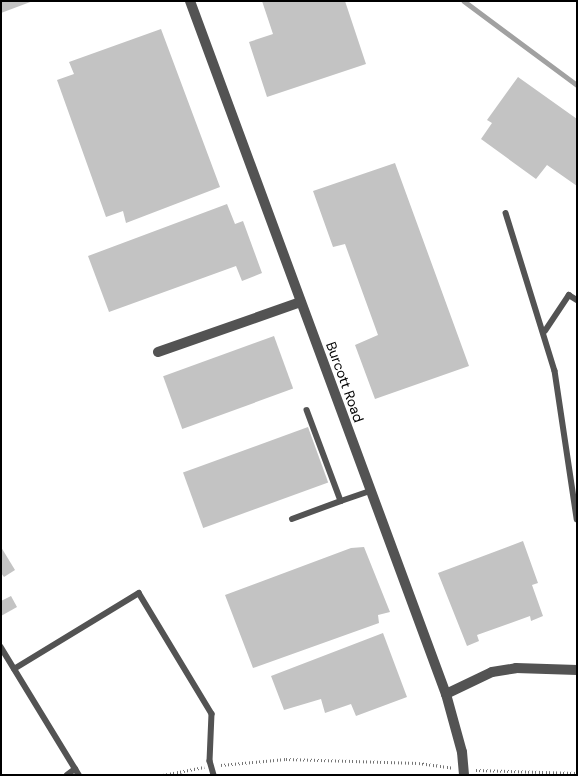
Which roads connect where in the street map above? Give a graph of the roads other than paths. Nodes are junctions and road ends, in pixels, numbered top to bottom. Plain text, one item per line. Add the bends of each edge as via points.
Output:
1 (190, 1) edge
2 (506, 213) dead end
3 (577, 300) edge
4 (301, 302) junction
5 (545, 331) junction
6 (158, 352) dead end
7 (307, 410) dead end
8 (370, 491) junction
9 (340, 501) junction
10 (292, 519) dead end
11 (577, 519) edge
12 (1, 647) edge
13 (14, 669) junction
14 (577, 670) edge
15 (446, 694) junction
16 (77, 772) edge
17 (463, 772) edge
18 (67, 775) edge
19 (214, 775) edge

1 - 4 street, Burcott Road
2 - 5 lane
3 - 5 lane via 569,295
4 - 6 street
4 - 8 street, Burcott Road
5 - 11 lane via 555,371
7 - 9 lane
8 - 9 lane
8 - 15 street, Burcott Road
9 - 10 lane
12 - 13 lane
13 - 16 lane
13 - 19 lane via 139,593 212,714 211,766
14 - 15 street via 516,668 492,672
15 - 17 street, Burcott Road via 462,752
16 - 18 lane

